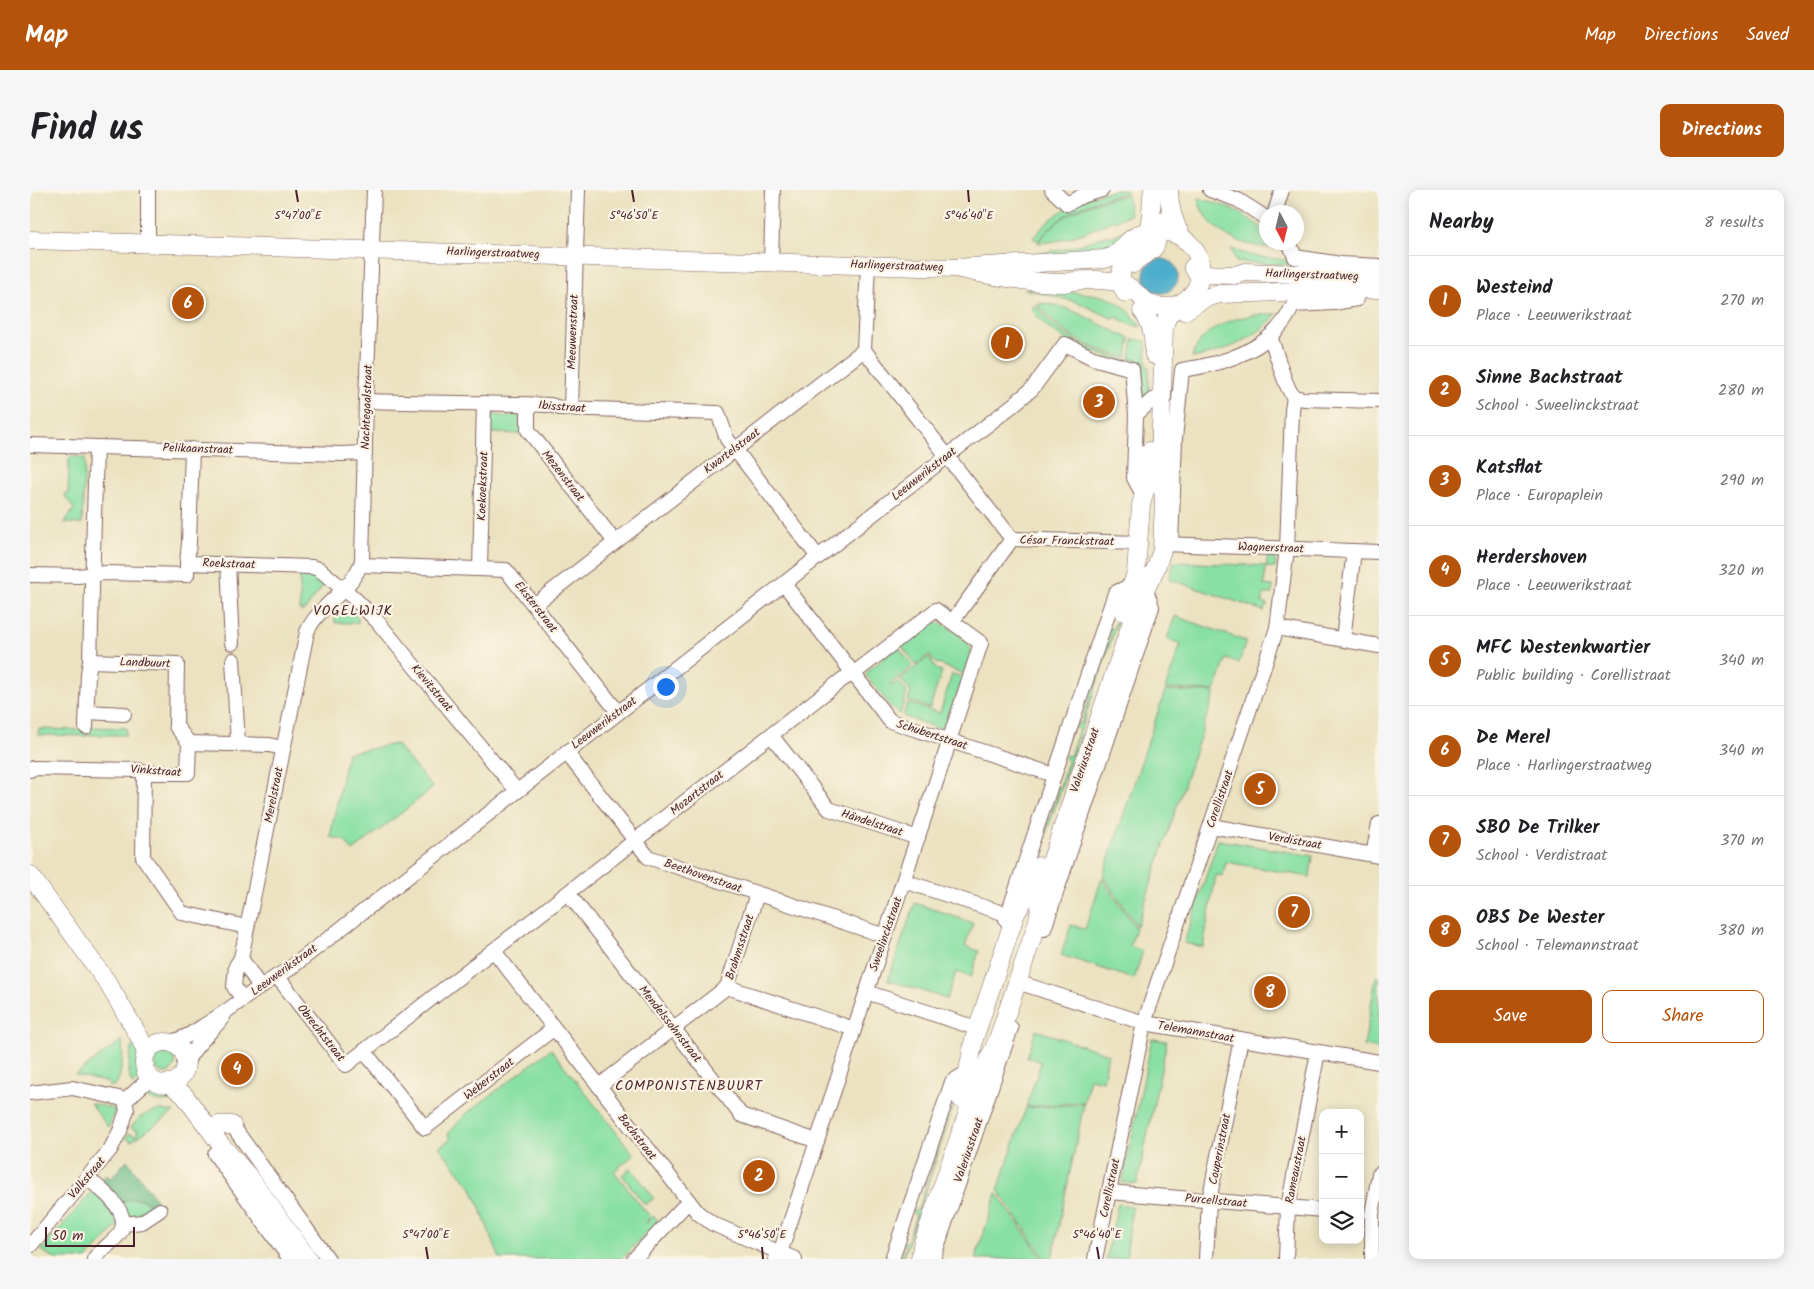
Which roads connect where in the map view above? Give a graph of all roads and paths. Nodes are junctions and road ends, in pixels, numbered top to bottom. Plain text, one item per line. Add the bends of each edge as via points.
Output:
1 (148, 190) edge
2 (374, 190) edge
3 (578, 190) edge
4 (773, 190) edge
5 (1052, 190) edge
6 (1102, 190) edge
7 (1153, 190) edge
8 (1158, 190) edge
9 (1169, 190) edge
10 (1210, 190) edge
11 (1282, 190) edge
12 (1277, 205) edge
13 (1259, 214) edge
14 (1183, 238) junction
15 (30, 240) edge
16 (148, 244) junction
17 (1140, 244) junction
18 (372, 249) junction
19 (1293, 250) edge
20 (576, 256) junction
21 (771, 262) junction
22 (868, 265) junction
23 (1200, 266) junction
24 (1379, 266) edge
25 (955, 268) junction
26 (1379, 276) edge
27 (1379, 288) edge
28 (1127, 290) junction
29 (1357, 299) dead end
30 (1184, 306) junction
31 (1142, 310) junction
32 (1270, 336) junction
33 (1065, 344) joint
34 (864, 350) junction
35 (1294, 396) junction
36 (1152, 400) junction
37 (366, 401) junction
38 (1379, 401) edge
39 (484, 403) junction
40 (528, 405) junction
41 (571, 408) junction
42 (1136, 415) junction
43 (30, 445) edge
44 (96, 447) junction
45 (192, 449) junction
46 (734, 450) junction
47 (365, 453) junction
48 (948, 456) junction
49 (1143, 495) junction
50 (1140, 521) junction
51 (1012, 540) junction
52 (614, 542) junction
53 (1164, 544) junction
54 (1138, 545) junction
55 (1287, 549) junction
56 (1354, 551) junction
57 (1379, 552) edge
58 (818, 557) junction
59 (187, 563) junction
60 (228, 564) junction
61 (361, 565) junction
62 (480, 569) junction
63 (92, 574) junction
64 (30, 575) edge
65 (784, 584) junction
66 (1139, 587) junction
67 (343, 588) junction
68 (534, 605) junction
69 (952, 622) junction
70 (1277, 628) junction
71 (1343, 639) junction
72 (232, 643) dead end
73 (1379, 646) edge
74 (233, 660) dead end
75 (90, 662) junction
76 (853, 674) junction
77 (87, 712) junction
78 (618, 712) junction
79 (124, 714) dead end
80 (86, 727) dead end
81 (771, 735) junction
82 (948, 741) junction
83 (189, 743) junction
84 (238, 744) junction
85 (283, 748) junction
86 (566, 752) junction
87 (30, 770) edge
88 (144, 773) junction
89 (1054, 775) junction
90 (517, 791) junction
91 (1379, 824) edge
92 (1211, 826) junction
93 (918, 838) junction
94 (635, 841) junction
95 (1376, 855) edge
96 (30, 875) edge
97 (904, 881) junction
98 (568, 893) junction
99 (757, 894) junction
100 (1011, 916) junction
101 (247, 927) junction
102 (1036, 934) junction
103 (885, 936) junction
104 (494, 950) junction
105 (241, 958) junction
106 (277, 976) junction
107 (107, 982) junction
108 (1021, 983) junction
109 (260, 987) junction
110 (727, 987) junction
111 (866, 992) junction
112 (243, 999) junction
113 (225, 1013) junction
114 (1144, 1023) junction
115 (674, 1028) junction
116 (554, 1029) junction
117 (854, 1029) junction
118 (975, 1030) junction
119 (998, 1039) junction
120 (1241, 1039) junction
121 (167, 1042) junction
122 (364, 1051) junction
123 (1318, 1052) junction
124 (146, 1053) junction
125 (1379, 1062) edge
126 (185, 1067) junction
127 (969, 1071) junction
128 (150, 1078) junction
129 (169, 1083) junction
130 (599, 1086) junction
131 (30, 1093) edge
132 (125, 1102) junction
133 (425, 1128) joint
134 (220, 1135) junction
135 (817, 1141) junction
136 (1379, 1174) edge
137 (87, 1178) junction
138 (1109, 1192) junction
139 (1209, 1201) junction
140 (688, 1202) junction
141 (1288, 1207) junction
142 (160, 1210) dead end
143 (1319, 1210) edge
144 (1366, 1213) edge
145 (123, 1224) junction
146 (30, 1246) edge
147 (778, 1256) edge
148 (94, 1259) edge
149 (290, 1259) edge
150 (308, 1259) edge
151 (328, 1259) edge
152 (634, 1259) edge
153 (795, 1259) edge
154 (892, 1259) edge
155 (907, 1259) edge
156 (920, 1259) edge
157 (933, 1259) edge
158 (1095, 1259) edge
159 (1206, 1259) edge
160 (1286, 1259) edge
161 (1372, 1259) edge

1 - 16 street
2 - 18 street, Nachtegaalstraat
3 - 20 street, Meeuwenstraat
4 - 21 street
5 - 6 street via 1067,204
7 - 17 main road
8 - 17 main road
9 - 14 main road via 1176,224
10 - 13 street via 1238,200
11 - 12 street
14 - 17 main road via 1169,232
14 - 23 main road via 1192,246
15 - 16 main road, Harlingerstraatweg
16 - 18 main road, Harlingerstraatweg
17 - 23 main road via 1168,242 1178,247 1194,270
17 - 25 main road, Harlingerstraatweg via 1104,260
17 - 28 main road via 1122,270
17 - 28 main road via 1153,248 1140,256 1132,268
18 - 20 main road, Harlingerstraatweg
18 - 37 street, Nachtegaalstraat
19 - 24 street, Harlingerstraatweg via 1296,257
20 - 21 main road, Harlingerstraatweg
20 - 41 street, Meeuwenstraat
21 - 22 main road, Harlingerstraatweg
22 - 25 main road, Harlingerstraatweg
22 - 34 street
23 - 26 main road, Harlingerstraatweg via 1235,275 1245,272
23 - 30 main road, Valeriusstraat via 1197,286
25 - 28 main road, Harlingerstraatweg via 1019,280 1117,282
27 - 30 main road, Harlingerstraatweg via 1308,291 1279,285 1217,288 1204,290
28 - 30 main road via 1155,306
28 - 31 main road via 1135,306
29 - 32 street, Harlingerstraatweg via 1293,305 1284,322
30 - 31 main road via 1150,314
30 - 53 main road, Valeriusstraat via 1164,326 1160,461
31 - 36 main road, Valeriusstraat via 1150,324 1154,344
32 - 35 street
32 - 53 street, Valeriusstraat via 1231,358 1182,370
33 - 42 street, Valeriusstraat via 1093,358 1132,369
33 - 48 street, Leeuwerikstraat via 1027,394
34 - 46 street, Kwartelstraat
34 - 48 street, César Franckstraat
35 - 38 street
35 - 55 street, Corellistraat
36 - 42 street
36 - 49 main road, Valeriusstraat via 1149,468
37 - 39 street, Ibisstraat
37 - 47 street, Nachtegaalstraat
39 - 40 street, Ibisstraat
39 - 62 street, Koekoekstraat
40 - 41 street, Ibisstraat
40 - 52 street, Mezenstraat via 528,430
41 - 46 street, Ibisstraat via 718,413
42 - 49 street, Valeriusstraat via 1134,478
43 - 44 street, Pelikaanstraat
44 - 45 street, Pelikaanstraat
44 - 63 street
45 - 47 street, Pelikaanstraat
45 - 59 street
46 - 52 street, Kwartelstraat
46 - 58 street
47 - 61 street, Nachtegaalstraat
48 - 51 street, César Franckstraat
48 - 58 street, Leeuwerikstraat
49 - 50 main road, Valeriusstraat
50 - 53 main road via 1144,516 1154,517 1160,523
50 - 54 main road, Valeriusstraat
51 - 54 street, César Franckstraat
51 - 69 street
52 - 68 street, Kwartelstraat
53 - 54 main road via 1156,561 1144,558
53 - 55 street, Wagnerstraat
53 - 66 main road, Valeriusstraat
54 - 66 main road, Valeriusstraat via 1136,572
55 - 56 street, Wagnerstraat
55 - 70 street, Corellistraat
56 - 57 street, Wagnerstraat
56 - 71 street
58 - 65 street, Leeuwerikstraat
59 - 60 street, Roekstraat
59 - 63 street, Roekstraat via 186,575
60 - 67 street, Roekstraat via 315,568
60 - 72 street
61 - 62 street, Eksterstraat
61 - 67 street
62 - 68 street, Eksterstraat via 506,570
63 - 64 street, Roekstraat
63 - 75 street
65 - 76 street, Schubertstraat
65 - 78 street, Leeuwerikstraat
66 - 89 street, Valeriusstraat via 1115,593
66 - 100 main road, Valeriusstraat via 1034,882
66 - 102 main road, Valeriusstraat via 1133,618 1043,890
67 - 85 street, Merelstraat via 316,617 307,632
67 - 90 street, Kievitstraat via 377,621
68 - 78 street, Eksterstraat
69 - 76 street, Mozartstraat via 936,610
69 - 82 street, Sweelinckstraat via 981,643
70 - 71 street
70 - 92 street, Corellistraat
71 - 73 street
74 - 84 street
75 - 77 street
75 - 83 street, Landbuurt via 177,664 176,726
76 - 81 street, Mozartstraat
76 - 82 street, Schubertstraat via 890,721
77 - 79 street
77 - 80 street
78 - 86 street, Leeuwerikstraat
81 - 93 street, Händelstraat via 829,809
81 - 94 street, Mozartstraat
82 - 89 street, Schubertstraat
82 - 93 street, Sweelinckstraat
83 - 84 street
83 - 88 street, Vinkstraat via 188,773
84 - 85 street
85 - 101 street, Merelstraat
86 - 90 street, Leeuwerikstraat
86 - 94 street, Beethovenstraat
87 - 88 street, Vinkstraat via 138,770
88 - 101 street via 143,857 182,913
89 - 100 street, Valeriusstraat
90 - 106 street, Leeuwerikstraat
91 - 95 street
92 - 95 street, Verdistraat
92 - 114 street, Corellistraat
93 - 97 street, Sweelinckstraat
94 - 98 street, Mozartstraat
94 - 99 street, Beethovenstraat via 648,857
96 - 107 main road
97 - 100 street
97 - 103 street, Sweelinckstraat
98 - 104 street, Mozartstraat
98 - 115 street, Mendelssohnstraat
99 - 103 street, Beethovenstraat
99 - 110 street, Brahmsstraat
100 - 102 main road via 1029,914
100 - 118 main road, Valeriusstraat
101 - 105 street, Merelstraat
102 - 108 main road, Valeriusstraat
103 - 111 street, Sweelinckstraat
104 - 116 street, Bachstraat
104 - 122 street, Mozartstraat
105 - 109 street
105 - 112 street, Merelstraat via 236,966 234,986
106 - 109 street, Leeuwerikstraat
106 - 122 street, Obrechtstraat via 346,1065
107 - 121 main road via 149,1030
107 - 124 main road
108 - 114 street, Telemannstraat
108 - 119 main road, Valeriusstraat
108 - 157 street, Valeriusstraat
109 - 112 street, Leeuwerikstraat
110 - 115 street, Brahmsstraat
110 - 117 street
111 - 117 street, Sweelinckstraat
111 - 118 street
112 - 113 street, Leeuwerikstraat
113 - 121 street, Leeuwerikstraat via 181,1040
113 - 126 street, Leeuwerikstraat via 190,1054
114 - 120 street, Telemannstraat
114 - 138 street, Corellistraat
115 - 130 street, Brahmsstraat
115 - 135 street, Mendelssohnstraat via 741,1115
116 - 130 street, Bachstraat
116 - 133 street, Weberstraat
117 - 135 street, Sweelinckstraat
118 - 119 main road via 981,1040 990,1044
118 - 127 main road, Valeriusstraat
119 - 156 main road, Valeriusstraat via 975,1091
120 - 123 street, Telemannstraat
120 - 139 street, Couperinstraat
121 - 124 main road via 154,1045
121 - 126 main road via 176,1045 183,1053
122 - 133 street, Obrechtstraat
123 - 125 street, Telemannstraat
123 - 141 street, Rameaustraat
124 - 128 main road via 143,1063
126 - 129 main road via 178,1078
126 - 134 main road
127 - 154 street via 952,1082
127 - 155 main road, Valeriusstraat
128 - 129 main road via 162,1084
128 - 132 street
129 - 134 main road
130 - 140 street, Bachstraat
131 - 132 street via 78,1089
132 - 137 street, Valkstraat via 127,1110 117,1138
134 - 149 street
134 - 150 main road via 236,1150 250,1178
134 - 151 street
135 - 147 street, Sweelinckstraat
136 - 144 street
137 - 145 street via 116,1206
137 - 146 street, Valkstraat
138 - 139 street, Purcellstraat
138 - 158 street, Corellistraat
139 - 141 street, Purcellstraat
139 - 159 street, Couperinstraat
140 - 147 street, Bachstraat via 713,1224
140 - 152 street
141 - 143 street, Purcellstraat
141 - 160 street, Rameaustraat
142 - 145 street via 142,1222
144 - 161 street
145 - 148 street via 118,1235
147 - 153 street, Bachstraat

